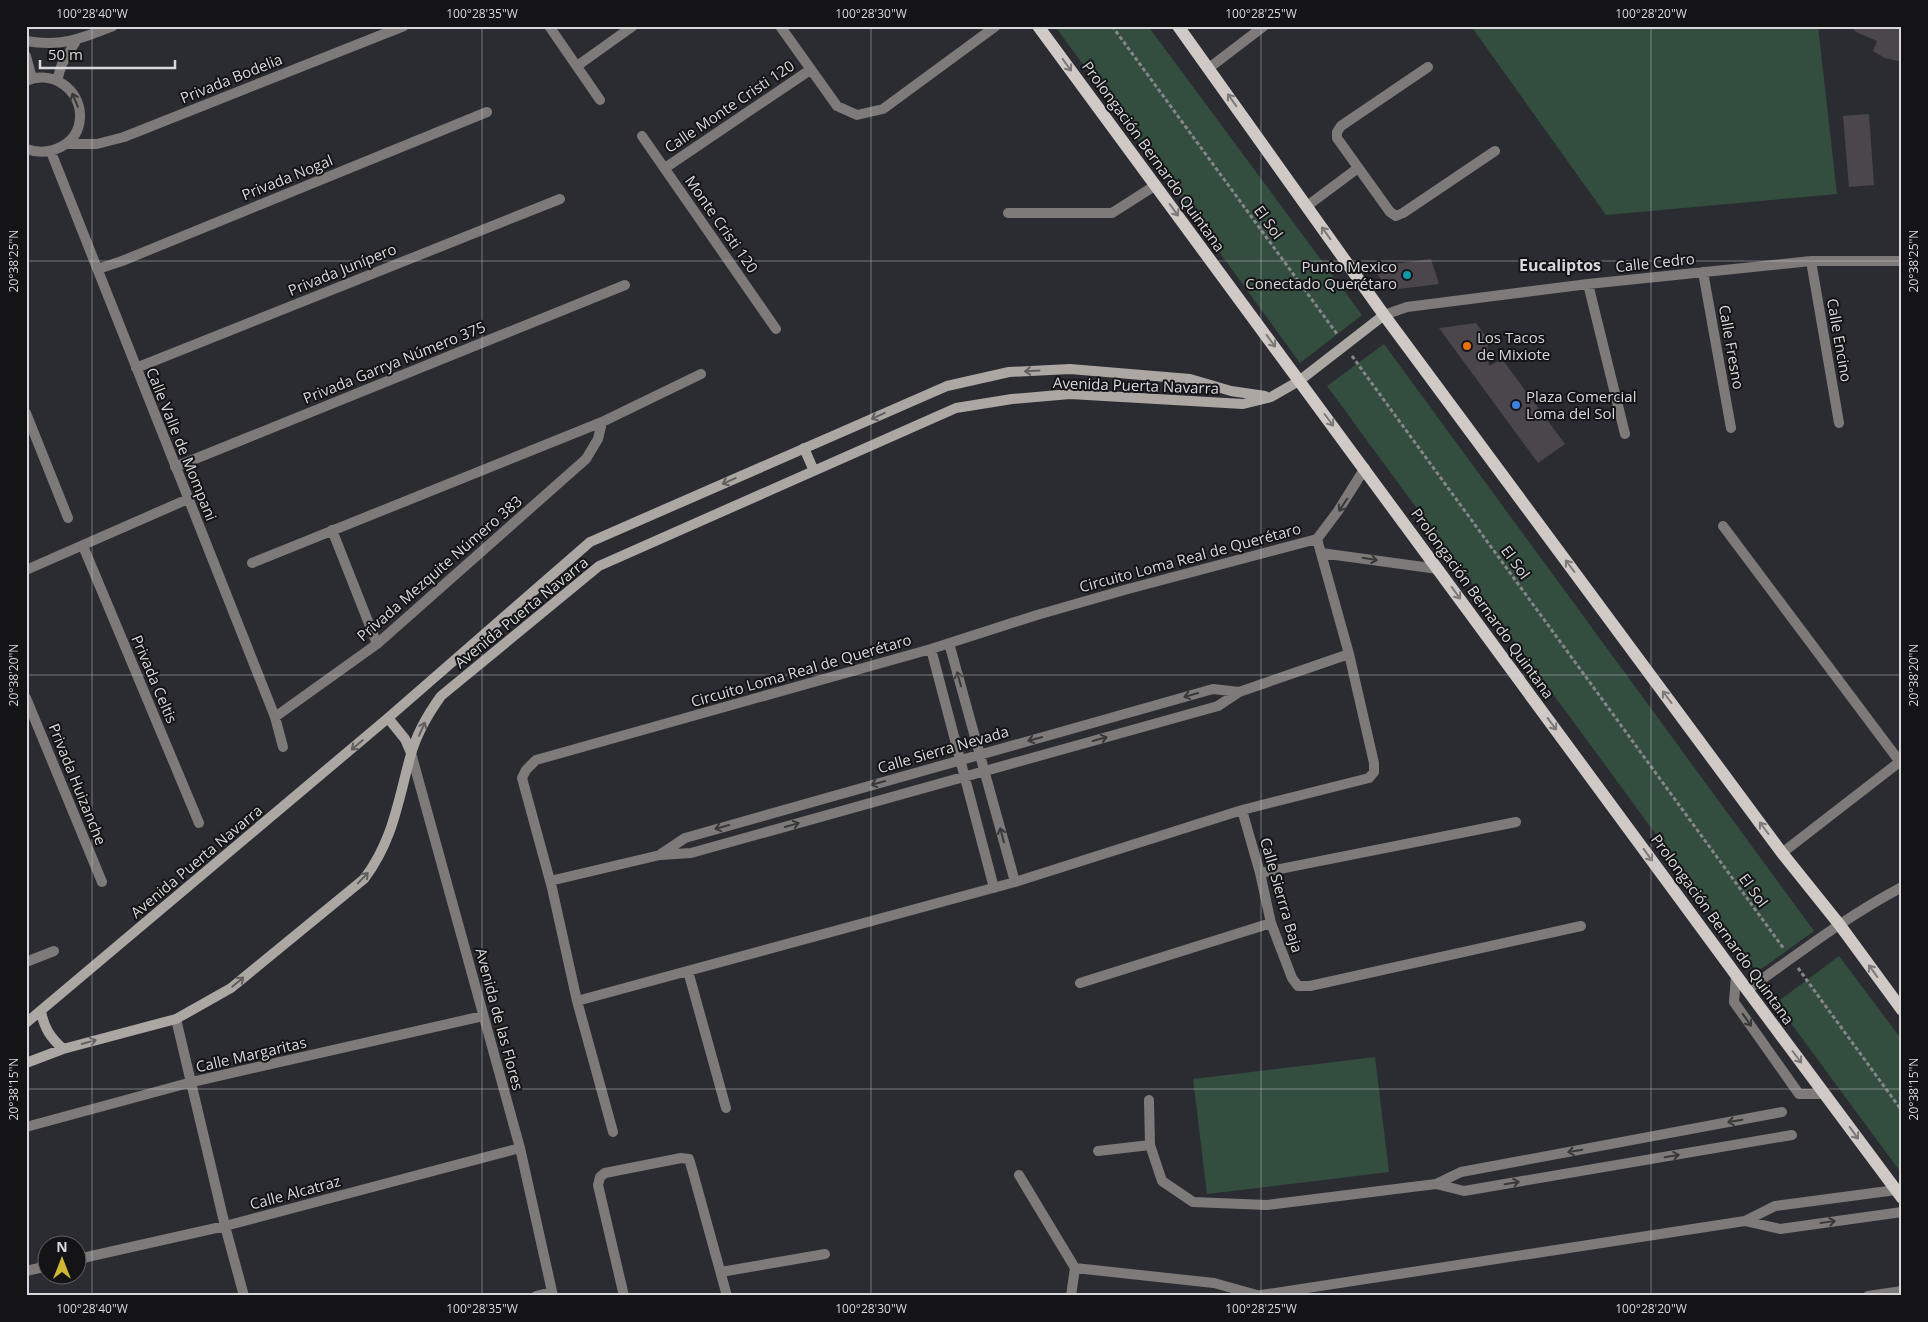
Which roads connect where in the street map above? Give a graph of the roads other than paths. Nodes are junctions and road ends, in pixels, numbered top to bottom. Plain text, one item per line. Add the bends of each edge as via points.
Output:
1 (113, 26) edge
2 (404, 26) edge
3 (549, 26) edge
4 (633, 26) edge
5 (780, 26) edge
6 (996, 26) edge
7 (1038, 26) edge
8 (1178, 26) edge
9 (1264, 26) edge
10 (76, 41) junction
11 (26, 42) edge
12 (26, 56) edge
13 (577, 66) junction
14 (1428, 67) dead end
15 (1209, 68) junction
16 (810, 70) junction
17 (29, 79) edge
18 (57, 80) junction
19 (600, 100) dead end
20 (487, 112) dead end
21 (642, 136) dead end
22 (66, 144) junction
23 (26, 149) edge
24 (1495, 151) dead end
25 (51, 152) junction
26 (665, 168) junction
27 (1358, 168) junction
28 (1156, 185) junction
29 (560, 199) dead end
30 (1306, 206) junction
31 (1008, 213) dead end
32 (1811, 262) junction
33 (1902, 262) edge
34 (98, 269) junction
35 (1703, 272) junction
36 (1588, 284) junction
37 (625, 285) dead end
38 (1384, 316) junction
39 (776, 329) dead end
40 (136, 368) junction
41 (701, 374) dead end
42 (1300, 381) junction
43 (1271, 397) junction
44 (26, 413) edge
45 (602, 422) junction
46 (1839, 423) dead end
47 (1731, 428) dead end
48 (1625, 434) dead end
49 (804, 448) junction
50 (175, 467) junction
51 (1365, 468) junction
52 (814, 471) junction
53 (188, 499) junction
54 (68, 518) dead end
55 (1723, 526) dead end
56 (332, 530) junction
57 (1318, 539) junction
58 (83, 546) junction
59 (1321, 553) junction
60 (252, 563) dead end
61 (1438, 569) junction
62 (26, 570) edge
63 (949, 643) junction
64 (377, 644) junction
65 (931, 649) junction
66 (1349, 654) junction
67 (1239, 692) junction
68 (26, 698) edge
69 (275, 717) junction
70 (388, 718) junction
71 (282, 747) dead end
72 (411, 753) junction
73 (980, 754) junction
74 (959, 760) junction
75 (1901, 761) edge
76 (985, 772) junction
77 (964, 778) junction
78 (1242, 810) junction
79 (1516, 822) dead end
80 (200, 823) dead end
81 (1782, 853) junction
82 (660, 855) junction
83 (1260, 873) junction
84 (550, 881) junction
85 (102, 882) dead end
86 (1015, 882) junction
87 (1902, 887) edge
88 (994, 888) junction
89 (1271, 923) junction
90 (1839, 924) junction
91 (1581, 926) dead end
92 (54, 951) dead end
93 (26, 962) edge
94 (688, 971) junction
95 (1736, 976) junction
96 (1080, 983) dead end
97 (1747, 990) junction
98 (577, 1001) junction
99 (1902, 1010) edge
100 (42, 1011) junction
101 (483, 1016) junction
102 (176, 1019) junction
103 (26, 1023) edge
104 (62, 1049) junction
105 (26, 1064) edge
106 (192, 1082) junction
107 (1824, 1094) junction
108 (1148, 1100) dead end
109 (726, 1108) dead end
110 (1782, 1112) dead end
111 (26, 1127) edge
112 (613, 1132) dead end
113 (1792, 1135) dead end
114 (1150, 1145) junction
115 (520, 1148) junction
116 (1098, 1151) dead end
117 (1461, 1172) junction
118 (1019, 1175) dead end
119 (1436, 1184) junction
120 (1464, 1191) junction
121 (1899, 1194) edge
122 (1902, 1212) edge
123 (1745, 1221) junction
124 (225, 1226) junction
125 (825, 1254) dead end
126 (88, 1257) edge
127 (1075, 1268) junction
128 (721, 1272) junction
129 (1902, 1291) edge
130 (552, 1294) edge
131 (244, 1296) edge
132 (536, 1296) edge
133 (624, 1296) edge
134 (727, 1296) edge
135 (1071, 1296) edge
136 (1256, 1296) edge
137 (1868, 1296) edge

1 - 10 street
2 - 22 street, Privada Bodelia via 124,137 97,144
3 - 13 street
4 - 13 street
5 - 16 street
6 - 16 street via 883,109 857,114 837,106
7 -> 28 main road, Prolongación Bernardo Quintana
8 - 15 main road
9 - 15 street
10 - 11 street
10 - 18 street via 62,64
12 - 17 street
13 - 19 street
14 - 27 street via 1341,126 1337,138
30 -> 15 main road
16 - 26 street, Calle Monte Cristi 120
17 - 18 street via 45,77
22 -> 18 street via 76,132 79,109 70,89
20 - 34 street, Privada Nogal
21 - 26 street, Monte Cristi 120
22 - 25 street
23 - 25 street via 36,153
24 - 27 street via 1396,216
25 - 34 street, Calle Valle de Mompani
26 - 39 street, Monte Cristi 120
27 - 30 street
28 - 31 street via 1112,213
28 -> 42 main road, Prolongación Bernardo Quintana
29 - 40 street, Privada Junípero
38 -> 30 main road
32 - 33 street, Calle Cedro
32 - 35 street, Calle Cedro
32 - 46 street, Calle Encino
34 - 40 street, Calle Valle de Mompani
35 - 36 street, Calle Cedro
35 - 47 street, Calle Fresno
36 - 38 street, Calle Cedro via 1407,307
36 - 48 street
37 - 50 street, Privada Garrya Número 375
38 - 42 street, Avenida Puerta Navarra
81 -> 38 main road
40 - 50 street, Calle Valle de Mompani
41 - 45 street
42 - 43 street, Avenida Puerta Navarra
42 -> 51 main road, Prolongación Bernardo Quintana
43 -> 49 street, Avenida Puerta Navarra via 1231,392 1190,379 1070,369 1009,372 947,386
43 - 52 street, Avenida Puerta Navarra via 1243,404 1070,394 956,408
44 - 54 street
45 - 56 street
45 - 64 street, Privada Mezquite Número 383 via 598,440 586,459
49 - 52 street
49 -> 70 street, Avenida Puerta Navarra via 590,542
50 - 53 street, Calle Valle de Mompani
51 -> 57 street, Circuito Loma Real de Querétaro
51 - 61 main road, Prolongación Bernardo Quintana
72 -> 52 street, Avenida Puerta Navarra via 428,713 441,696 599,566
53 - 58 street
53 - 69 street, Calle Valle de Mompani
55 - 75 street
56 - 60 street
56 - 64 street
57 - 59 street, Circuito Loma Real de Querétaro
57 - 63 street, Circuito Loma Real de Querétaro via 1119,591
58 - 62 street
58 - 80 street, Privada Celtis
59 -> 61 street
59 - 66 street, Circuito Loma Real de Querétaro
61 -> 95 main road, Prolongación Bernardo Quintana
63 - 65 street, Circuito Loma Real de Querétaro
73 -> 63 street
64 - 69 street, Privada Mezquite Número 383
65 - 74 street
65 - 84 street, Circuito Loma Real de Querétaro via 536,760 522,778
66 - 67 street, Calle Sierra Nevada
66 - 78 street, Circuito Loma Real de Querétaro via 1374,772 1369,778
67 -> 73 street, Calle Sierra Nevada via 1213,689
76 -> 67 street, Calle Sierra Nevada via 1218,706
68 - 85 street, Privada Huizanche
69 - 71 street, Calle Valle de Mompani
70 - 72 street via 406,739
70 -> 100 street, Avenida Puerta Navarra
72 - 101 street, Avenida de las Flores
102 -> 72 street, Avenida Puerta Navarra via 232,988 364,879 389,836
73 - 74 street, Calle Sierra Nevada
73 - 76 street
74 - 77 street
74 -> 82 street, Calle Sierra Nevada via 685,838
75 - 81 street
76 - 77 street, Calle Sierra Nevada
86 -> 76 street
82 -> 77 street, Calle Sierra Nevada via 690,853
77 - 88 street
78 - 83 street, Calle Sierrra Baja
78 - 86 street, Circuito Loma Real de Querétaro
79 - 83 street
81 - 90 main road
82 - 84 street, Calle Sierra Nevada
83 - 89 street, Calle Sierrra Baja
84 - 98 street, Circuito Loma Real de Querétaro
86 - 88 street, Circuito Loma Real de Querétaro
87 - 90 street
88 - 94 street, Circuito Loma Real de Querétaro
89 - 91 street, Calle Sierrra Baja via 1298,986
89 - 96 street
90 - 97 street
99 -> 90 main road
92 - 93 street
94 - 98 street, Circuito Loma Real de Querétaro
94 - 109 street
95 - 97 main road, Prolongación Bernardo Quintana
95 -> 107 street via 1734,1002 1799,1094
97 -> 107 main road, Prolongación Bernardo Quintana
98 - 112 street, Circuito Loma Real de Querétaro
100 - 103 street, Avenida Puerta Navarra
100 - 104 street via 47,1032
101 - 106 street, Calle Margaritas
101 - 115 street, Avenida de las Flores
104 -> 102 street, Avenida Puerta Navarra
102 - 106 street
104 - 105 street, Avenida Puerta Navarra
106 - 111 street, Calle Margaritas
106 - 124 street
107 -> 121 main road, Prolongación Bernardo Quintana
108 - 114 street
110 -> 117 street
120 -> 113 street
114 - 116 street
114 - 119 street via 1162,1180 1193,1202 1267,1205
115 - 124 street, Calle Alcatraz
115 - 130 street, Avenida de las Flores
117 - 119 street
117 - 120 street
118 - 127 street
119 - 120 street
121 - 123 street via 1775,1206
123 -> 122 street via 1780,1229
123 - 136 street
124 - 126 street, Calle Alcatraz
124 - 131 street
125 - 128 street
127 - 135 street
127 - 136 street via 1214,1282
128 - 133 street via 689,1159 605,1173 598,1185
128 - 134 street
129 - 137 street
130 - 132 street

